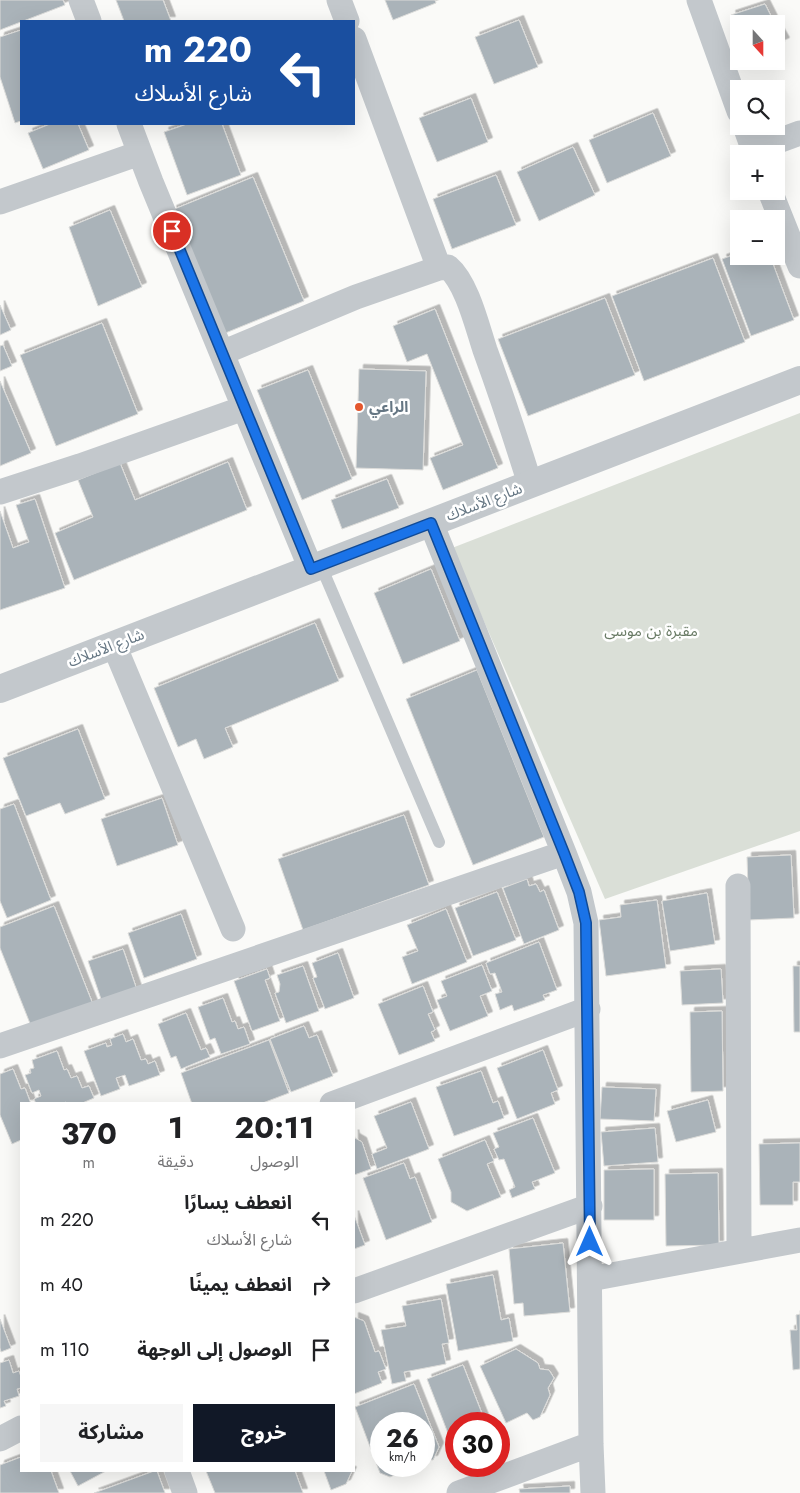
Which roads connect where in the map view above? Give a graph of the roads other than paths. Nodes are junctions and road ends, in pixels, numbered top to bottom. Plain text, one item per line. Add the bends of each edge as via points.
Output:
1 (81, 0) edge
2 (339, 0) edge
3 (699, 0) edge
4 (89, 20) edge
5 (347, 20) edge
6 (355, 42) edge
7 (730, 86) edge
8 (129, 125) edge
9 (800, 132) edge
10 (770, 145) edge
11 (140, 153) junction
12 (774, 200) edge
13 (0, 202) edge
14 (800, 266) edge
15 (439, 268) junction
16 (222, 353) junction
17 (800, 380) edge
18 (244, 408) junction
19 (530, 484) junction
20 (0, 492) edge
21 (431, 523) junction
22 (316, 567) junction
23 (114, 645) junction
24 (0, 689) edge
25 (439, 842) dead end
26 (564, 853) junction
27 (738, 886) dead end
28 (233, 929) dead end
29 (588, 1009) junction
30 (0, 1046) edge
31 (337, 1102) edge
32 (590, 1206) junction
33 (800, 1240) edge
34 (739, 1251) junction
35 (590, 1279) junction
36 (355, 1291) edge
37 (20, 1429) edge
38 (0, 1439) edge
39 (591, 1444) junction
40 (177, 1472) edge
41 (185, 1493) edge
42 (459, 1493) edge
43 (593, 1493) edge

1 - 4 street
2 - 5 street
3 - 7 street
6 - 15 street
8 - 11 street
9 - 10 street
11 - 13 street
11 - 16 street
12 - 14 street
15 - 16 street via 356,297
15 - 19 street via 448,267 461,282
16 - 18 street
17 - 19 street, شارع الأسلاك
18 - 20 street
18 - 22 street
19 - 21 street, شارع الأسلاك
21 - 22 street, شارع الأسلاك
21 - 26 street
22 - 23 street, شارع الأسلاك
22 - 25 lane
23 - 24 street, شارع الأسلاك
23 - 28 street
26 - 29 street via 579,892 586,923
26 - 30 street
27 - 34 street
29 - 31 street
29 - 32 street
32 - 35 street
32 - 36 street
33 - 34 street
34 - 35 street
35 - 39 street
37 - 38 street
39 - 42 street
39 - 43 street
40 - 41 street

